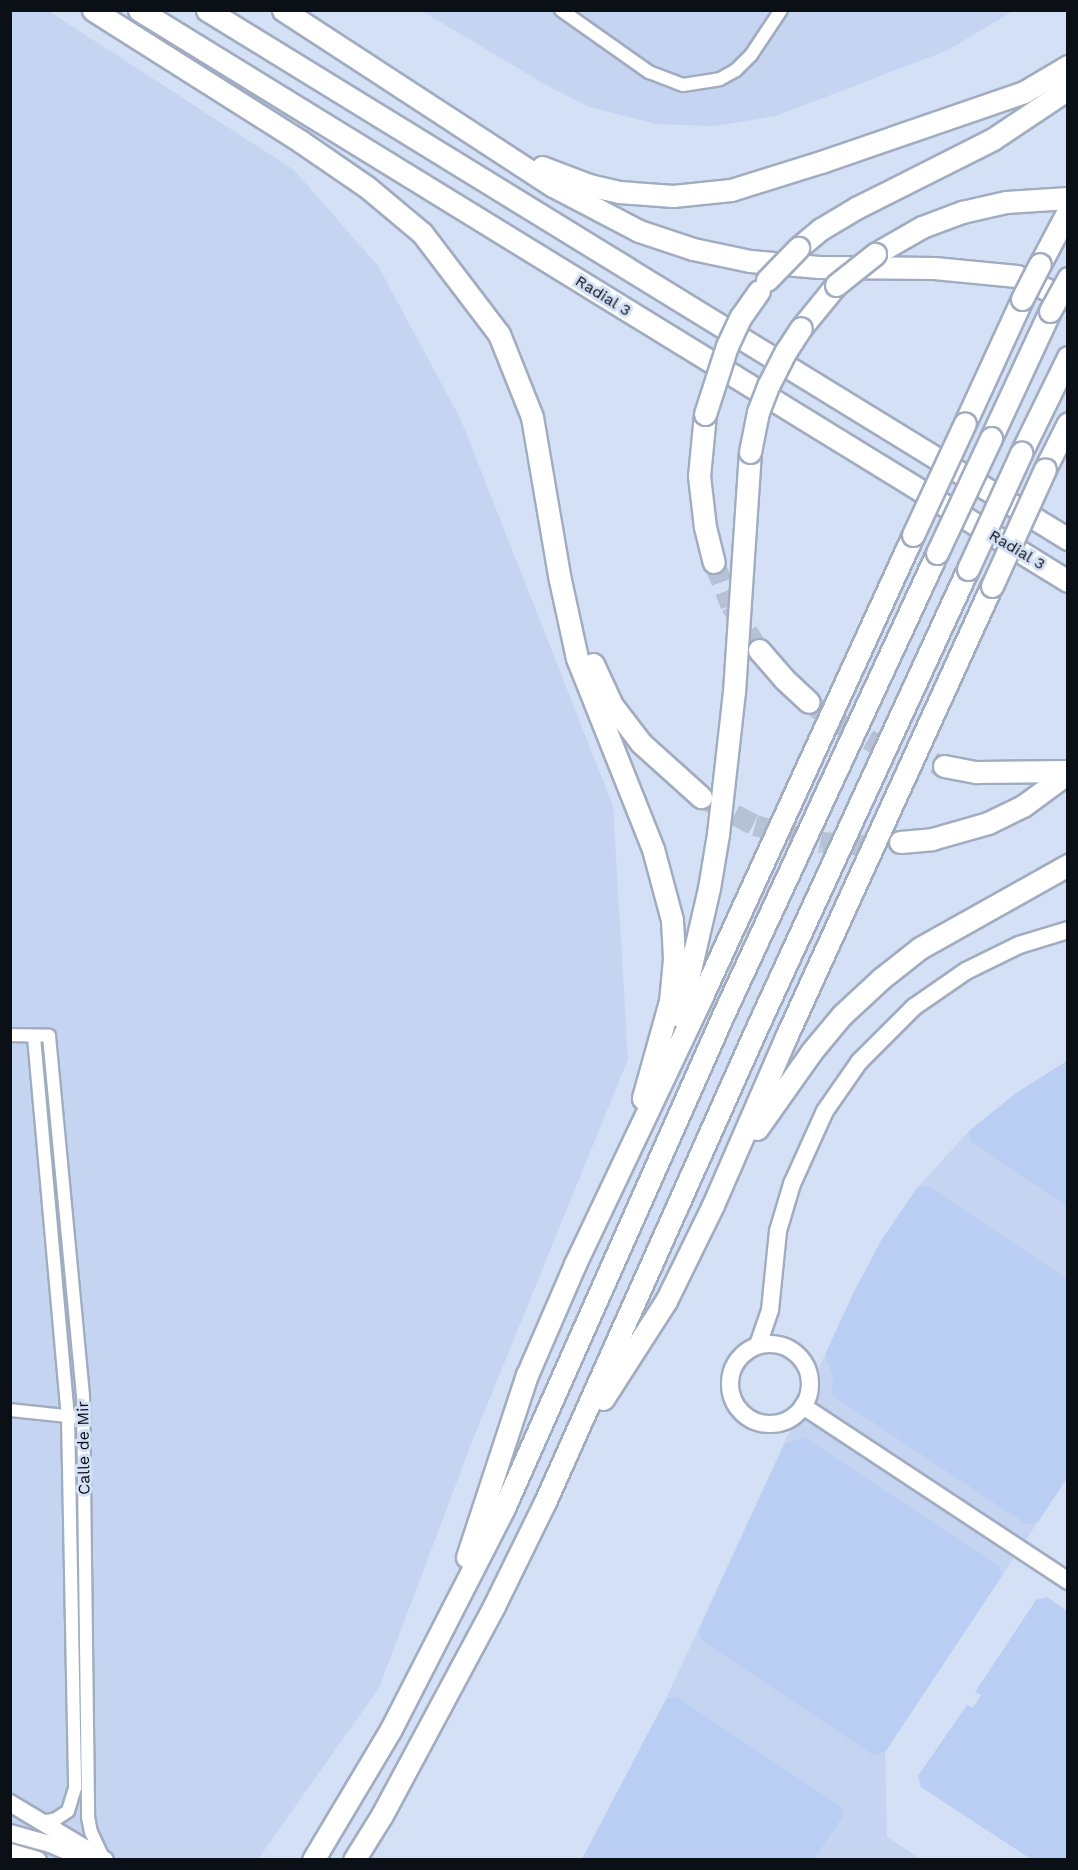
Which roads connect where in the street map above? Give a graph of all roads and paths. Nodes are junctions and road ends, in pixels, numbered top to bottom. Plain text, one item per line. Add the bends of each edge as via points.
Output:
1 (93, 10) edge
2 (139, 10) edge
3 (207, 10) edge
4 (283, 10) edge
5 (561, 10) edge
6 (781, 10) edge
7 (1068, 66) edge
8 (1068, 89) edge
9 (497, 148) junction
10 (1068, 198) edge
11 (1067, 212) edge
12 (1068, 278) edge
13 (1059, 305) edge
14 (1068, 357) edge
15 (1068, 423) edge
16 (1068, 539) edge
17 (714, 562) tunnel mouth
18 (560, 580) junction
19 (1068, 580) edge
20 (759, 650) tunnel mouth
21 (809, 702) tunnel mouth
22 (944, 766) tunnel mouth
23 (1062, 777) edge
24 (701, 797) tunnel mouth
25 (900, 842) tunnel mouth
26 (1068, 865) edge
27 (1068, 876) edge
28 (1068, 930) edge
29 (941, 936) junction
30 (10, 1035) edge
31 (34, 1037) junction
32 (643, 1098) junction
33 (713, 1205) junction
34 (597, 1214) junction
35 (770, 1310) junction
36 (779, 1345) junction
37 (758, 1346) junction
38 (804, 1406) junction
39 (10, 1410) edge
40 (69, 1416) junction
41 (84, 1418) junction
42 (573, 1440) junction
43 (1068, 1581) edge
44 (462, 1590) junction
45 (10, 1803) edge
46 (42, 1822) junction
47 (10, 1833) edge
48 (10, 1852) edge
49 (99, 1859) edge
50 (38, 1860) edge
51 (314, 1860) edge
52 (354, 1860) edge

1 - 18 highway via 328,160 422,233 499,334 520,386 532,417
2 - 19 highway, Radial 3
3 - 16 highway, Radial 3
4 - 9 highway
5 - 6 street via 649,72 683,85 720,79 736,70
7 - 9 highway via 1015,95 731,190 673,196 619,192 560,175
8 - 17 highway, bridge via 993,139 821,229 763,285 740,318 727,346 705,414 699,476
9 - 13 highway via 597,211 639,231 693,249 750,261 819,267 980,271 1017,276
10 - 32 highway, bridge via 1006,202 962,212 922,227 875,254 836,285 801,328 769,384 758,412 750,452 734,692 709,888 685,992
11 - 34 highway, bridge via 1022,299 707,985
12 - 13 highway, bridge
13 - 44 highway, bridge via 937,553 724,1013 504,1508
14 - 42 highway, bridge via 759,1023
15 - 33 highway, bridge
18 - 24 highway via 612,705 641,743
18 - 32 highway via 578,658 653,849 672,920 670,1000
20 - 21 highway
22 - 23 highway via 976,772
23 - 25 highway via 1023,806 988,823 932,839
26 - 29 highway
27 - 29 highway
28 - 35 street via 1019,945 966,971 914,1007 859,1062 825,1111 792,1184 778,1231
29 - 33 highway via 882,978 842,1015 761,1122
30 - 31 street
31 - 40 street, Calle de Mir
31 - 41 street, Calle de Mir via 49,1036
32 - 34 highway
33 - 42 highway via 666,1301 593,1418
34 - 44 highway via 527,1375 463,1569
35 - 36 street
35 - 37 street
36 - 37 street
36 - 38 street via 789,1348 805,1364 810,1386
37 - 38 street via 735,1365 730,1384 735,1404 749,1418 771,1424 786,1420
38 - 43 street
39 - 40 street
40 - 41 street
40 - 46 street, Calle de Mir via 75,1788 68,1811
41 - 49 street, Calle de Mir via 88,1817
42 - 52 highway via 494,1606
44 - 51 highway via 391,1729
45 - 46 street
46 - 49 street
47 - 49 street
48 - 50 street

